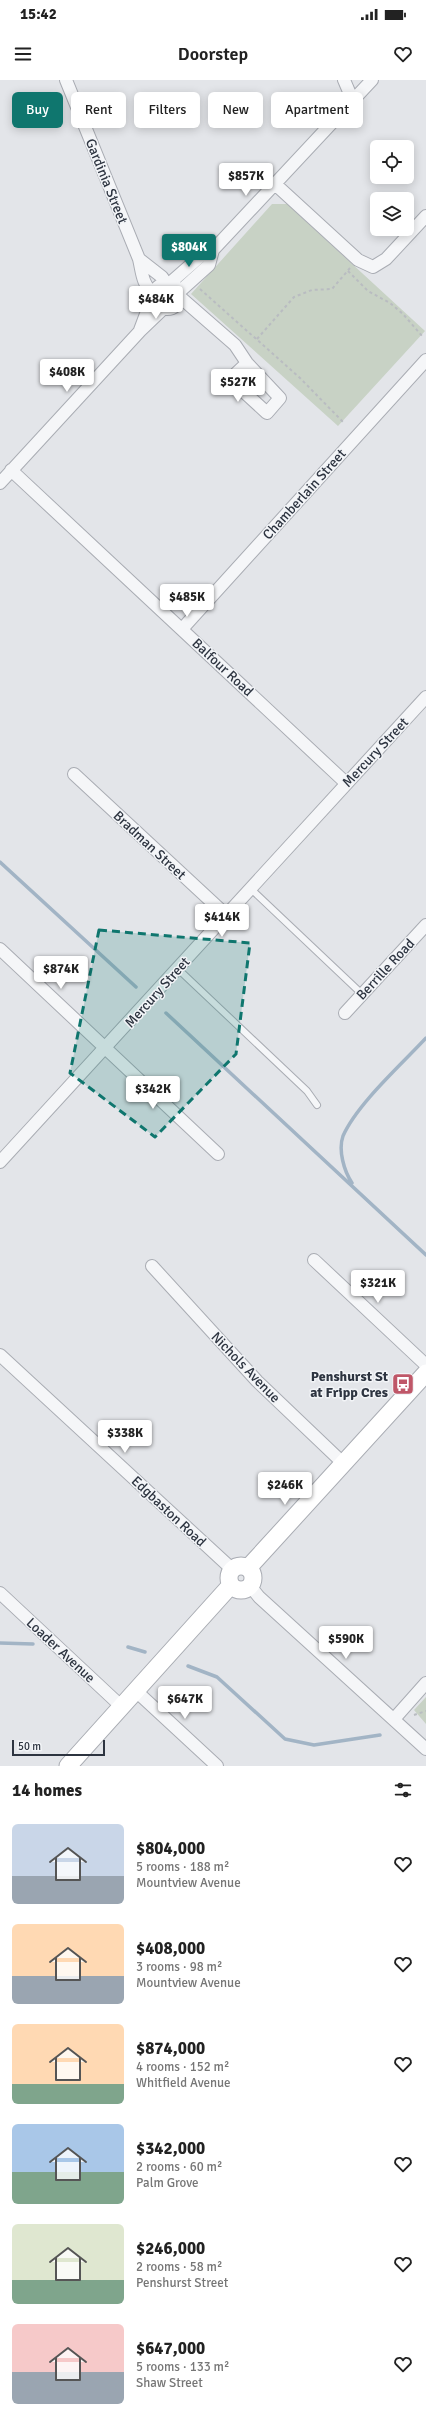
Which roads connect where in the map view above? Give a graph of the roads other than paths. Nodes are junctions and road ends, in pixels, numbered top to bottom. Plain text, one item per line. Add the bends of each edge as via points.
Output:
1 (66, 80) edge
2 (344, 80) edge
3 (372, 80) edge
4 (349, 92) edge
5 (361, 92) edge
6 (327, 128) edge
7 (275, 184) junction
8 (426, 216) edge
9 (213, 250) junction
10 (139, 259) junction
11 (168, 283) junction
12 (154, 296) junction
13 (182, 297) junction
14 (164, 308) junction
15 (140, 331) junction
16 (426, 360) edge
17 (247, 363) dead end
18 (11, 470) junction
19 (0, 483) edge
20 (182, 629) junction
21 (426, 697) edge
22 (74, 774) dead end
23 (346, 783) junction
24 (251, 889) junction
25 (226, 915) junction
26 (426, 925) edge
27 (0, 949) edge
28 (178, 969) junction
29 (362, 994) junction
30 (345, 1013) dead end
31 (105, 1048) junction
32 (317, 1105) dead end
33 (218, 1154) dead end
34 (0, 1162) edge
35 (314, 1260) dead end
36 (152, 1266) dead end
37 (0, 1355) edge
38 (426, 1365) edge
39 (426, 1373) edge
40 (344, 1464) junction
41 (237, 1574) junction
42 (251, 1587) joint
43 (0, 1593) edge
44 (426, 1683) edge
45 (136, 1691) junction
46 (122, 1707) junction
47 (394, 1719) junction
48 (426, 1749) edge
49 (68, 1766) edge
50 (217, 1766) edge

1 - 10 street, Gardinia Street
2 - 4 street
3 - 5 street
6 - 7 street
7 - 8 street via 358,260 373,267 386,259
7 - 9 street
9 - 11 street via 202,255
9 - 13 street via 209,265
10 - 11 street, Gardinia Street
10 - 12 street, Gardinia Street via 147,288
11 - 12 street via 158,286
11 - 13 street
12 - 14 street via 158,304
12 - 15 street
13 - 14 street via 174,306
13 - 17 street via 234,345
14 - 15 street
15 - 18 street
16 - 20 street, Chamberlain Street
18 - 19 street
18 - 20 street, Balfour Road
20 - 23 street, Balfour Road
21 - 23 street, Mercury Street
22 - 25 street, Bradman Street
23 - 24 street, Mercury Street
24 - 25 street, Mercury Street
24 - 29 lane
25 - 28 street, Mercury Street
26 - 29 street, Berrille Road
27 - 31 street
28 - 31 street, Mercury Street
28 - 32 lane via 307,1091
29 - 30 street, Berrille Road
31 - 33 street
31 - 34 street, Mercury Street
35 - 38 street
36 - 40 street, Nichols Avenue via 257,1381
37 - 41 street, Edgbaston Road
39 - 40 street
40 - 41 street
41 - 42 street via 240,1591
41 - 45 street
42 - 47 street
43 - 46 street, Loader Avenue
44 - 47 street
45 - 46 street
45 - 50 street
46 - 49 street
47 - 48 street

